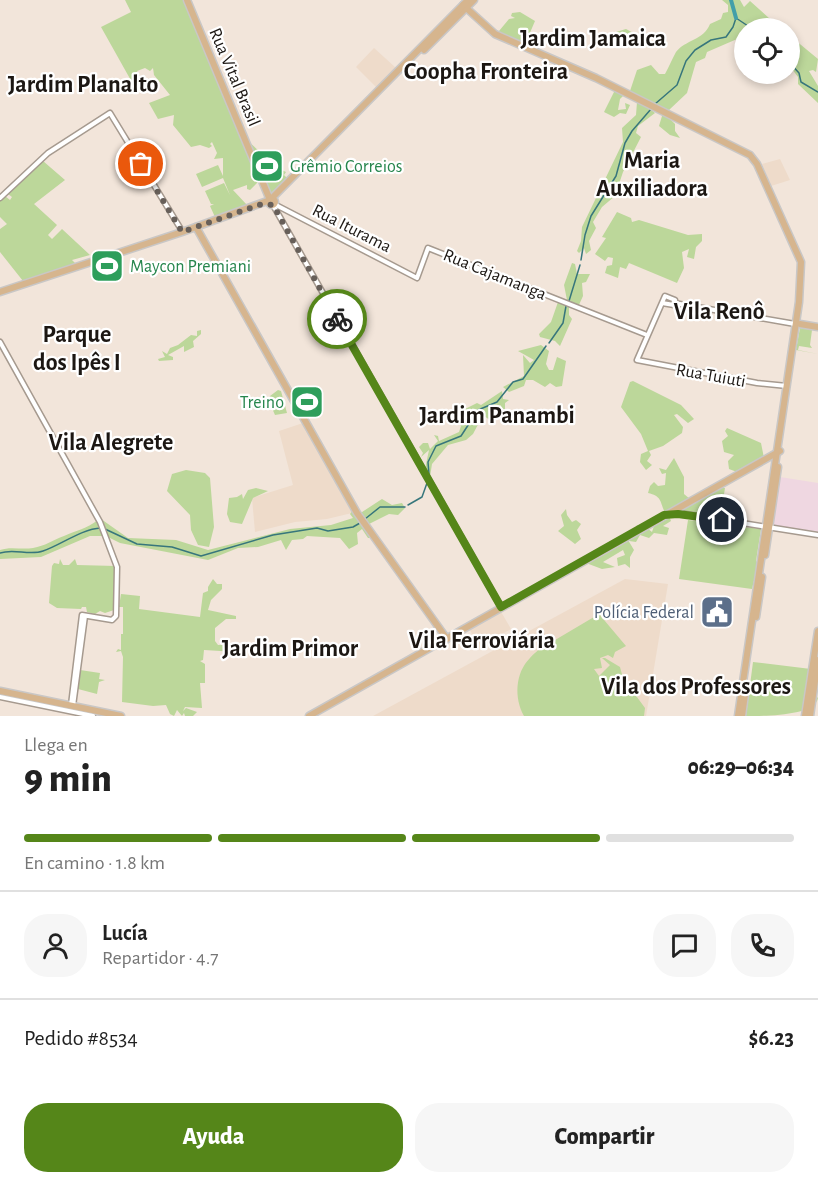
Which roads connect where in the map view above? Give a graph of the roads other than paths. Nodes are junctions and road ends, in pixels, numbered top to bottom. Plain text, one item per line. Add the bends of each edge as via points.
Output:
1 (187, 0) edge
2 (474, 0) edge
3 (466, 4) edge
4 (0, 198) edge
5 (273, 203) junction
6 (196, 227) junction
7 (182, 232) junction
8 (428, 248) joint
9 (0, 291) edge
10 (662, 303) junction
11 (674, 303) junction
12 (797, 324) junction
13 (818, 327) edge
14 (647, 335) junction
15 (0, 342) edge
16 (788, 386) junction
17 (778, 451) junction
18 (666, 514) junction
19 (767, 526) junction
20 (818, 535) edge
21 (501, 607) junction
22 (818, 631) edge
23 (447, 639) junction
24 (818, 660) edge
25 (0, 691) edge
26 (0, 697) edge
27 (72, 706) junction
28 (93, 716) edge
29 (121, 716) edge
30 (309, 716) edge
31 (740, 716) edge
32 (805, 716) edge
33 (810, 716) edge

1 - 5 main road, Rua Vital Brasil
2 - 3 main road
3 - 5 main road
3 - 12 main road via 503,38 564,63 747,153 756,161 801,262
4 - 7 street via 48,153 110,113
5 - 6 main road, Rua Iturama
5 - 8 street, Rua Iturama via 417,278
5 - 21 street
6 - 7 main road
6 - 23 main road via 357,513
7 - 9 main road
8 - 14 street, Rua Cajamanga
10 - 11 street
10 - 11 street via 664,296
10 - 14 street
11 - 12 street
12 - 13 main road
12 - 16 main road
14 - 16 street, Rua Tuiuti via 637,360
15 - 27 street via 98,518 117,567 117,615 112,620 84,615
16 - 17 main road
17 - 18 main road
17 - 19 main road
18 - 19 street
18 - 21 main road
19 - 20 street
19 - 31 main road
21 - 23 main road
22 - 32 main road
23 - 30 main road
24 - 33 main road
25 - 27 main road
26 - 28 street
27 - 29 main road

